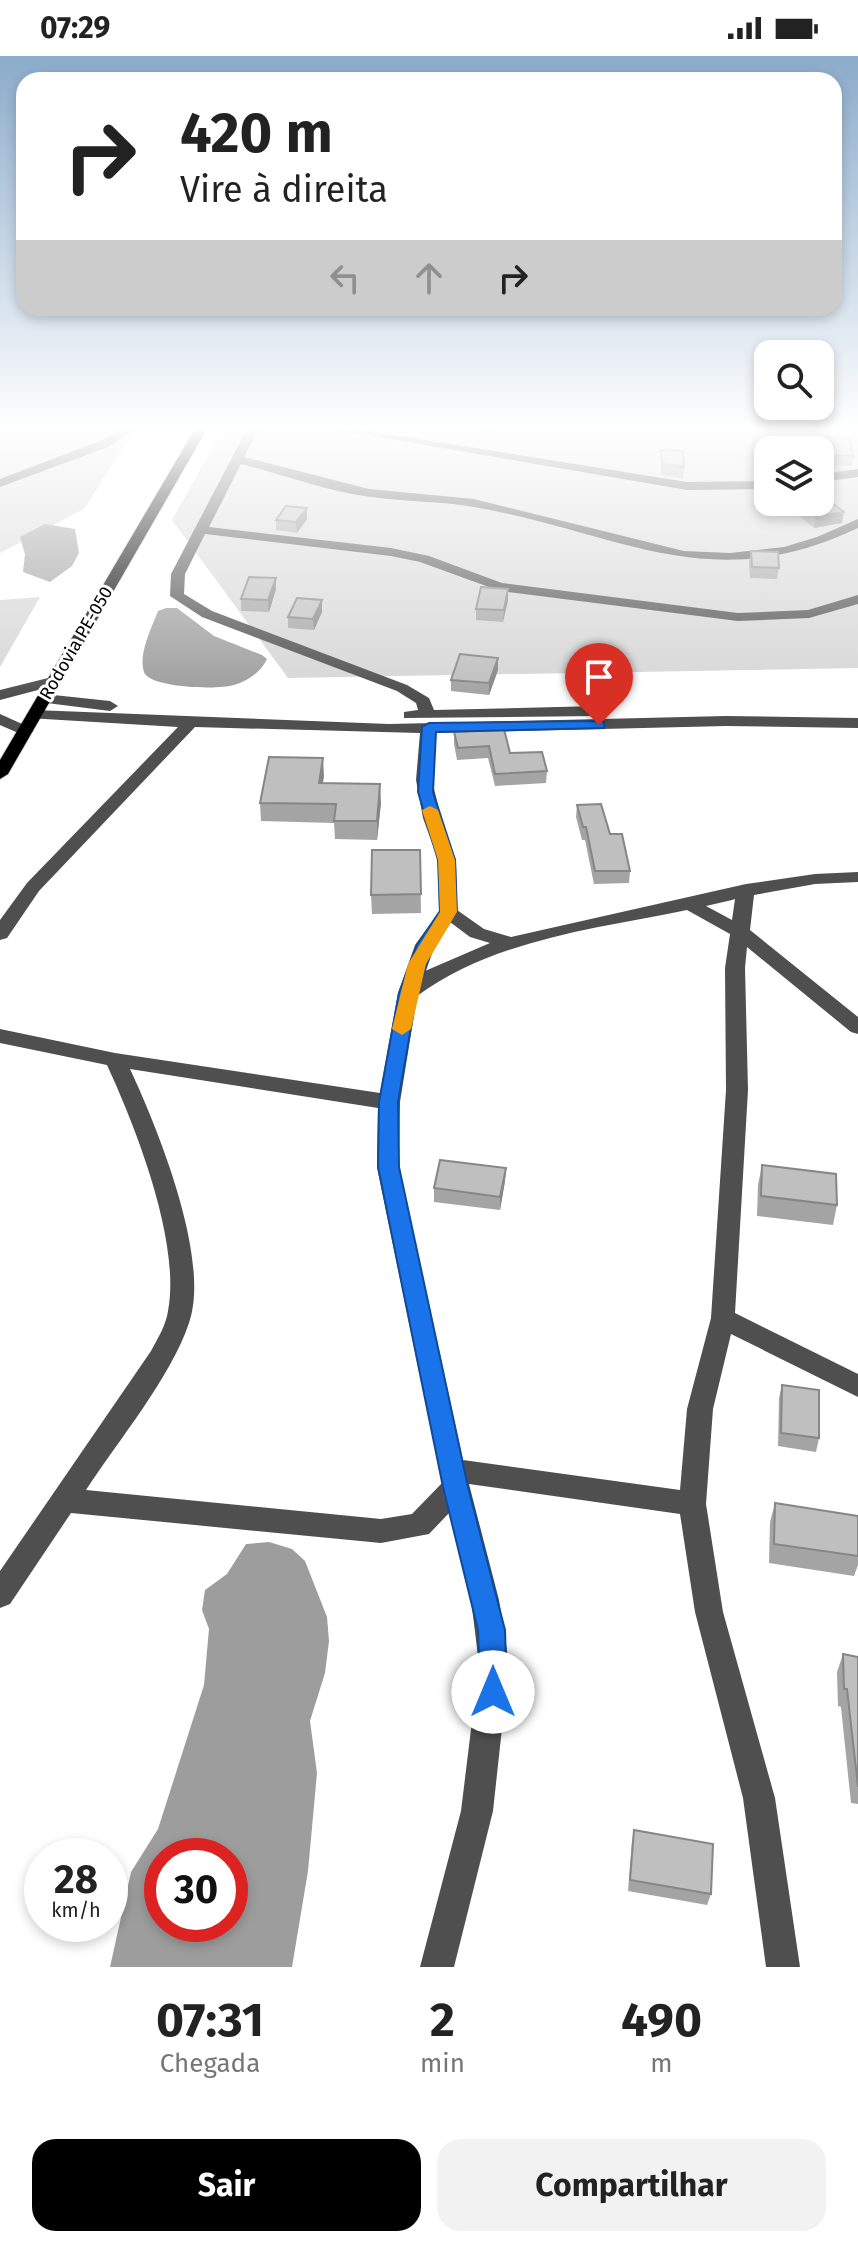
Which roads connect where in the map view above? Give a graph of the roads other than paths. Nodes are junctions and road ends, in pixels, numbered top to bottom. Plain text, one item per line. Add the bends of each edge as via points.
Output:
1 (148, 518) edge
2 (209, 518) edge
3 (535, 518) edge
4 (858, 523) edge
5 (203, 530) junction
6 (858, 599) edge
7 (52, 682) junction
8 (0, 695) edge
9 (44, 699) junction
10 (102, 712) junction
11 (858, 712) edge
12 (34, 715) junction
13 (167, 716) junction
14 (0, 719) edge
15 (428, 721) junction
16 (190, 723) junction
17 (858, 723) edge
18 (25, 731) junction
19 (0, 774) edge
20 (858, 877) edge
21 (746, 889) junction
22 (689, 904) junction
23 (448, 912) junction
24 (741, 932) junction
25 (0, 934) edge
26 (509, 943) junction
27 (408, 993) junction
28 (858, 1027) edge
29 (0, 1036) edge
30 (115, 1060) junction
31 (389, 1102) junction
32 (723, 1318) junction
33 (858, 1386) edge
34 (454, 1478) junction
35 (64, 1500) junction
36 (692, 1504) junction
37 (0, 1595) edge
38 (437, 1967) edge
39 (783, 1967) edge

1 - 7 main road, Rodovia PE-050
2 - 5 street
3 - 4 street via 684,555 730,557 785,551
5 - 6 street via 391,552 500,587 738,617 809,614
5 - 15 street via 178,574 175,591 181,600 402,688 423,701
7 - 8 street
7 - 9 main road, Rodovia PE-050
9 - 10 street
9 - 12 main road, Rodovia PE-050
10 - 12 street
10 - 13 street
11 - 15 street via 721,709
12 - 18 main road, Rodovia PE-050
13 - 15 street
13 - 16 street
14 - 18 street
15 - 16 street
15 - 17 street
15 - 23 street via 424,780 447,860
16 - 25 street via 43,875
18 - 19 main road, Rodovia PE-050
20 - 21 street via 800,878
21 - 22 street
21 - 24 street
22 - 24 street
22 - 26 street
23 - 26 street via 477,933
23 - 27 street via 425,945
24 - 28 street
24 - 32 street via 735,968 737,1090
26 - 27 street via 439,971
27 - 31 street
29 - 30 street
30 - 31 street
30 - 35 street via 151,1151 181,1256 182,1307 160,1358
31 - 34 street via 391,1180
32 - 33 street
32 - 36 street via 700,1409
34 - 35 street via 419,1525 381,1531
34 - 36 street
34 - 38 street via 492,1630 494,1678 477,1811
35 - 37 street
36 - 39 street via 709,1612 759,1798

